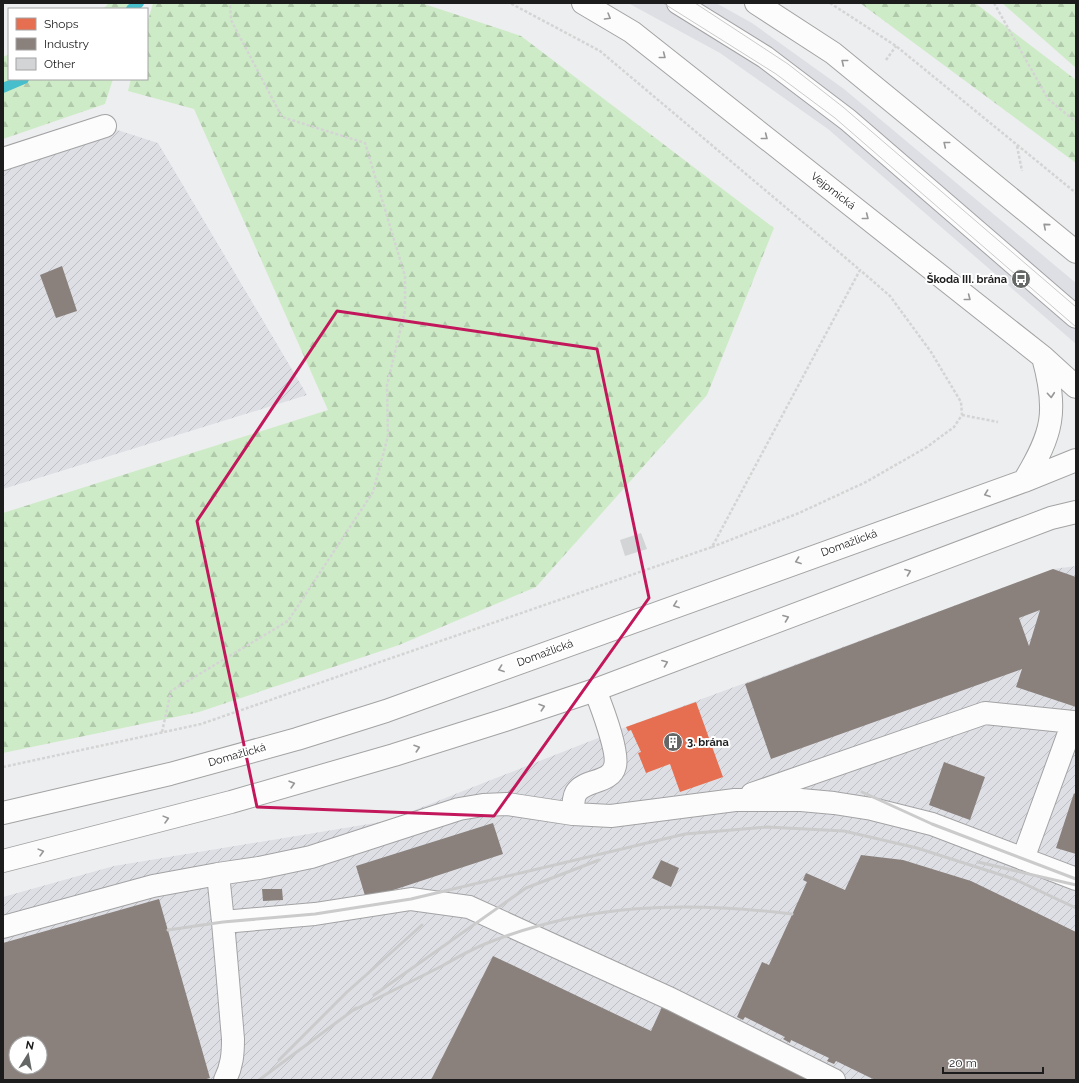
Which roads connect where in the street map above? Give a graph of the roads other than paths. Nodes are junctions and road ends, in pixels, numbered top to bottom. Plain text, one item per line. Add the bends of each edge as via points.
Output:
1 (583, 3) edge
2 (678, 3) edge
3 (756, 3) edge
4 (105, 126) dead end
5 (3, 159) edge
6 (1076, 252) edge
7 (1076, 317) edge
8 (1042, 357) junction
9 (1076, 387) edge
10 (1076, 460) edge
11 (1024, 481) junction
12 (1076, 512) edge
13 (595, 690) junction
14 (736, 800) junction
15 (3, 813) edge
16 (573, 814) junction
17 (1023, 859) junction
18 (3, 862) edge
19 (218, 874) junction
20 (1076, 879) edge
21 (223, 922) junction
22 (3, 927) edge
23 (225, 1080) edge
24 (834, 1080) edge

1 -> 8 main road, Vejprnická via 632,32
2 - 7 main road via 765,57 848,120
6 -> 3 main road via 833,53
4 - 5 main road
8 - 9 main road, Vejprnická
8 -> 11 main road via 1050,384 1052,416 1044,446
10 - 11 main road, Domažlická
11 -> 15 main road, Domažlická via 386,710 297,739 170,774
13 -> 12 main road via 1051,518
13 - 16 main road via 610,734 615,766 612,773 605,778 579,789 575,794
18 -> 13 main road via 231,802 394,755
14 - 16 main road via 611,816
14 - 17 main road via 801,800 872,809 932,824
14 - 17 main road via 985,712 1073,722
16 - 19 main road via 507,804 459,809 311,857
17 - 20 main road
19 - 21 main road
19 - 22 main road via 153,886
21 - 23 main road via 233,1039 233,1057
21 - 24 main road via 315,914 411,900 469,907 671,999

